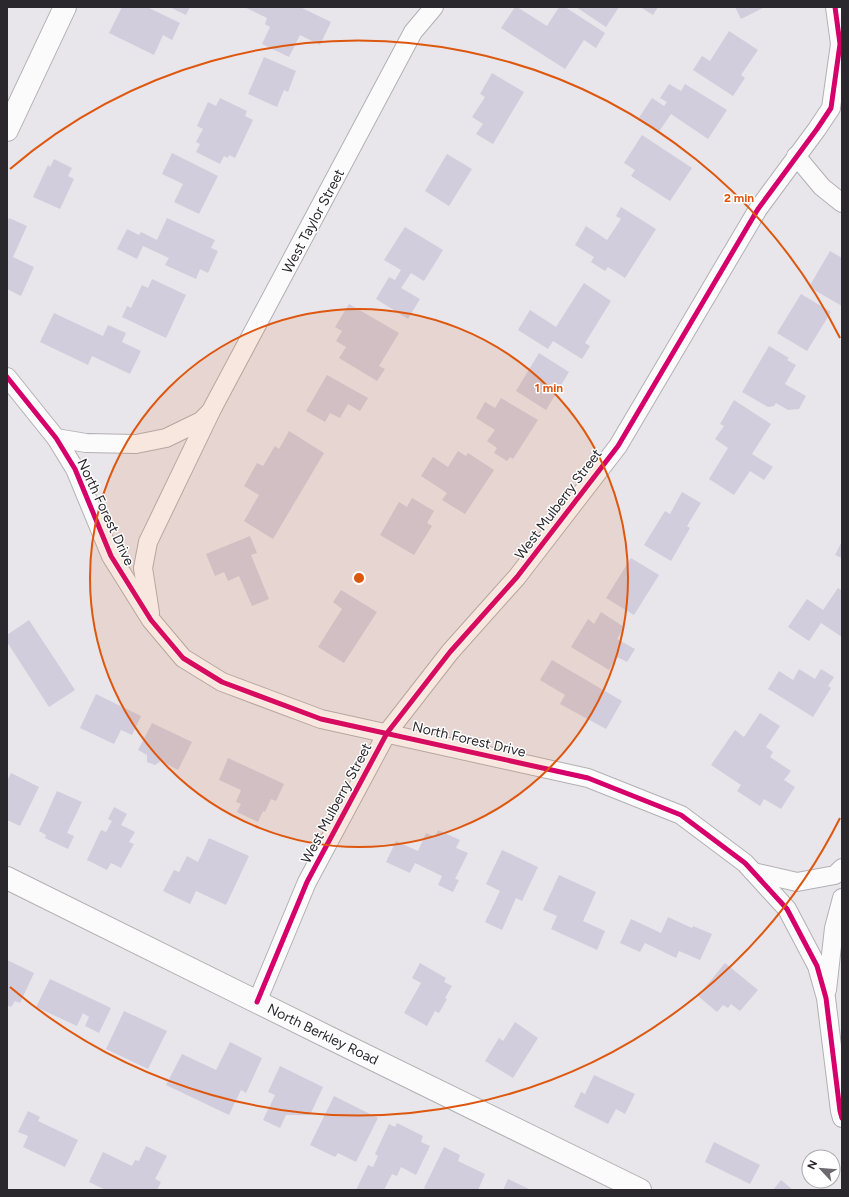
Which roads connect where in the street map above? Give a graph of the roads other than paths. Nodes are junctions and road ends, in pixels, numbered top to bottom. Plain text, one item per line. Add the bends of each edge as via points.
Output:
1 (65, 7) edge
2 (424, 7) edge
3 (434, 7) edge
4 (835, 7) edge
5 (413, 32) junction
6 (836, 102) edge
7 (7, 130) edge
8 (796, 156) junction
9 (842, 203) edge
10 (7, 378) edge
11 (212, 409) junction
12 (56, 438) junction
13 (151, 620) junction
14 (387, 733) junction
15 (842, 868) edge
16 (753, 872) junction
17 (7, 878) edge
18 (842, 898) edge
19 (826, 998) junction
20 (257, 1002) junction
21 (842, 1118) edge
22 (640, 1190) edge

1 - 7 street
2 - 5 street, West Taylor Street
3 - 5 street, West Taylor Street
4 - 6 street, West Mulberry Street via 840,44
5 - 11 street, West Taylor Street
6 - 8 street, West Mulberry Street
8 - 9 street via 822,187
8 - 14 street, West Mulberry Street via 758,209 618,446 517,578 450,652
10 - 12 street, North Forest Drive
11 - 12 street, West Taylor Street via 201,421 166,438 136,444 86,443
11 - 13 street, West Taylor Street via 148,542 143,568
12 - 13 street, North Forest Drive via 75,469 111,556
13 - 14 street, North Forest Drive via 183,658 222,682 321,719
14 - 16 street, North Forest Drive via 588,778 681,815 745,863
14 - 20 street, West Mulberry Street via 307,882
15 - 16 street via 835,875 797,882
16 - 19 street, North Forest Drive via 787,909 817,966
17 - 20 street, North Berkley Road
18 - 19 street via 834,928
19 - 21 street, North Forest Drive
20 - 22 street, North Berkley Road

